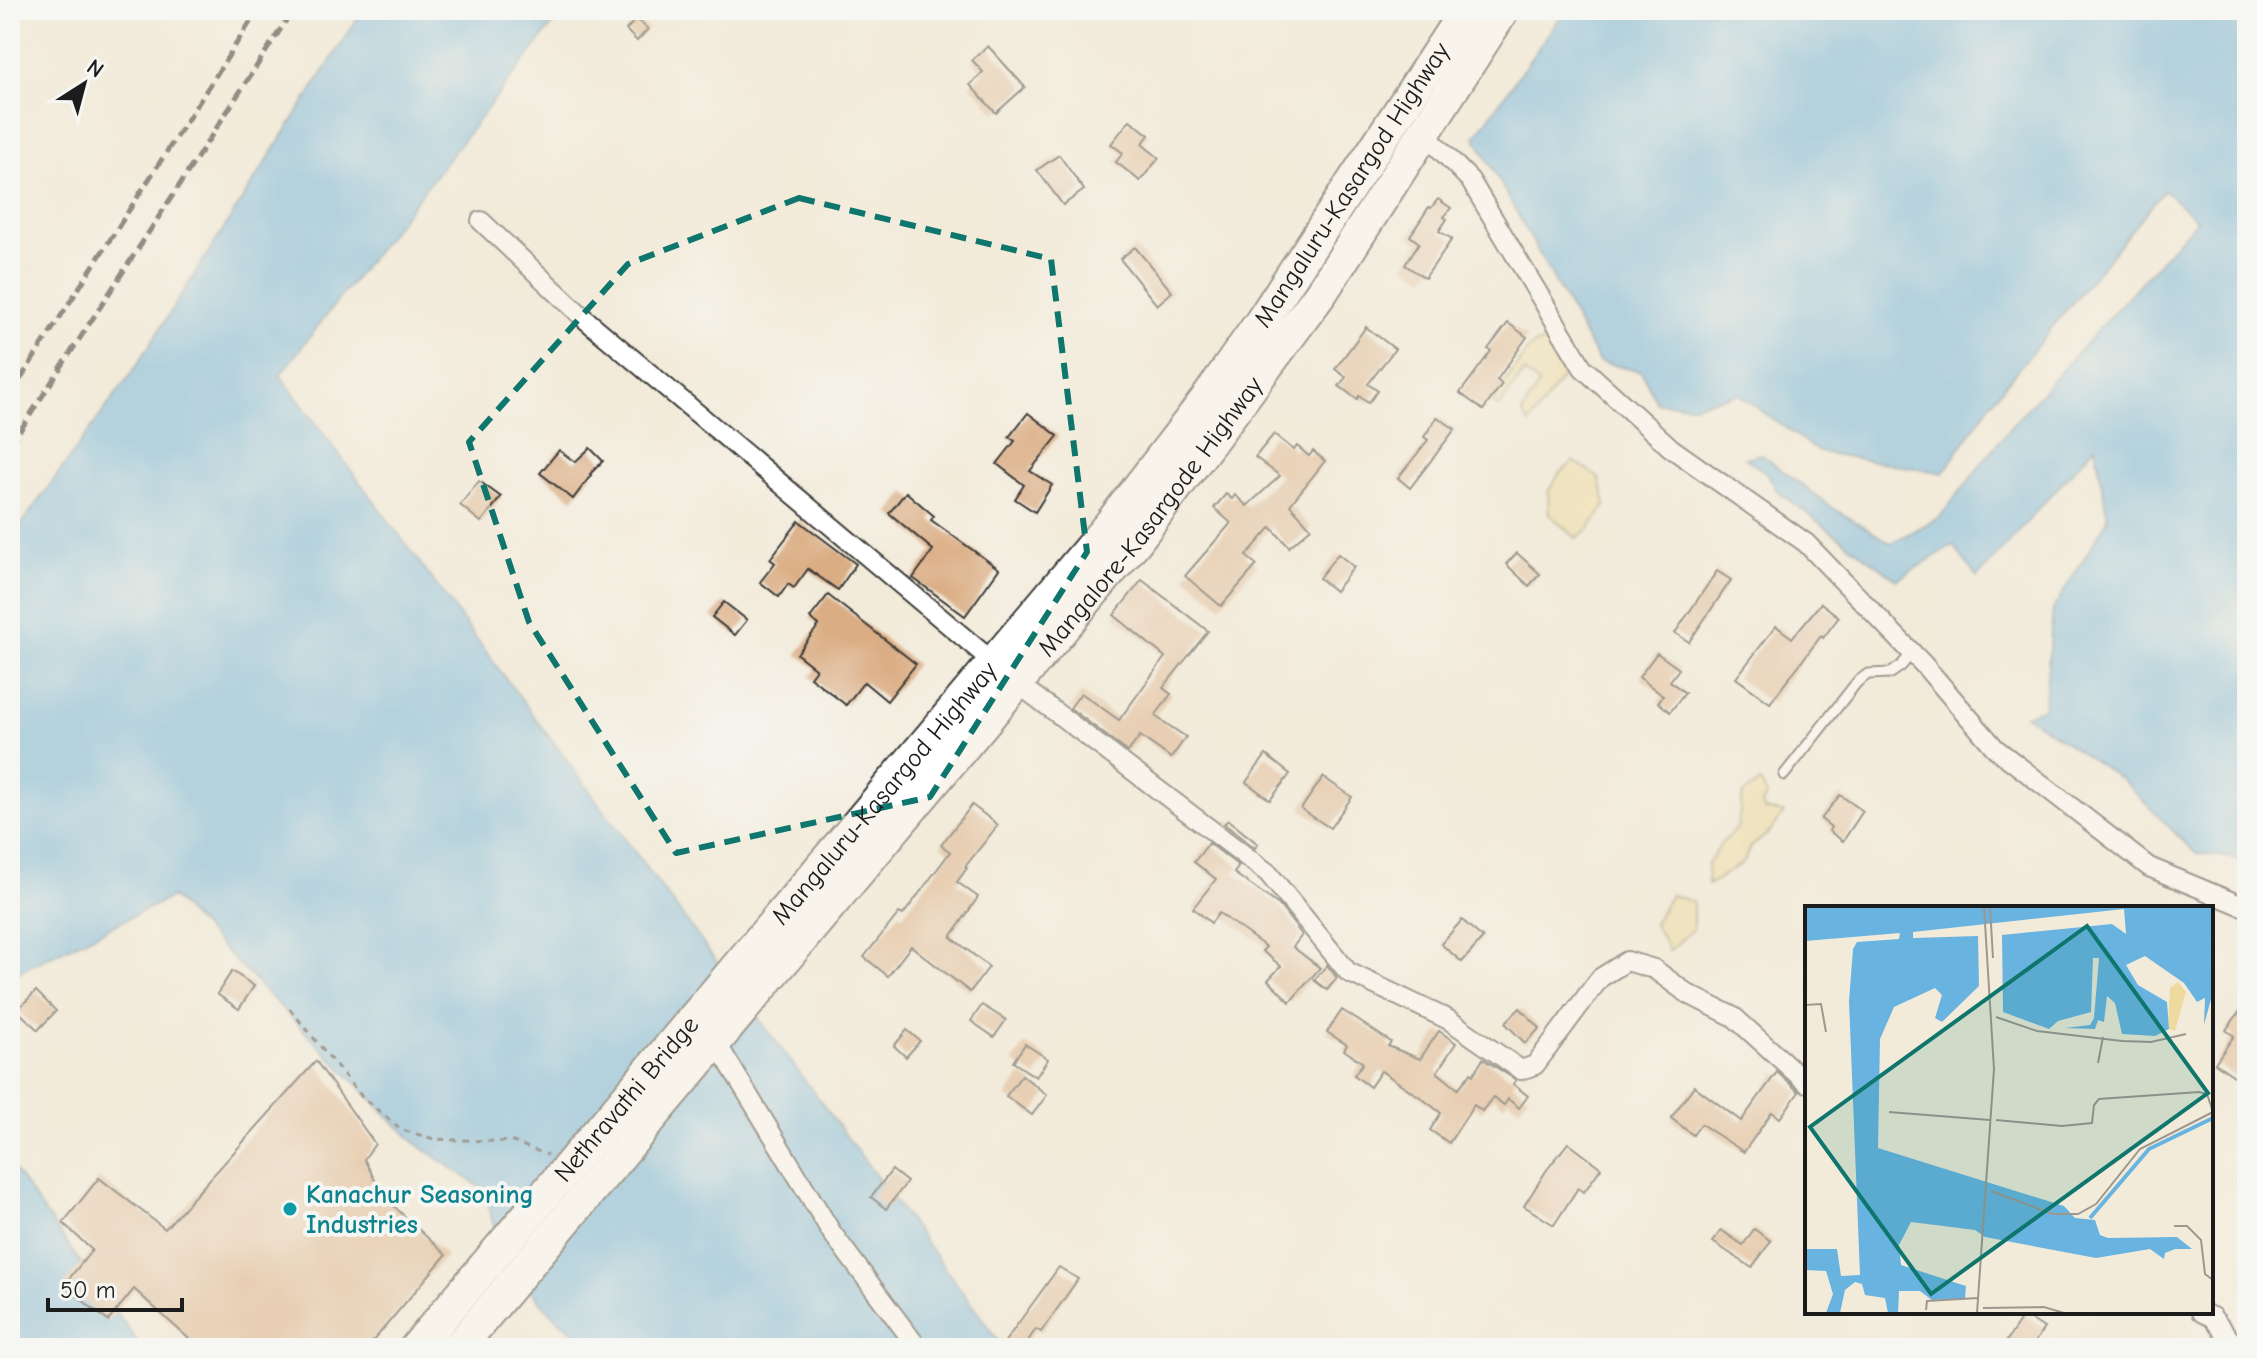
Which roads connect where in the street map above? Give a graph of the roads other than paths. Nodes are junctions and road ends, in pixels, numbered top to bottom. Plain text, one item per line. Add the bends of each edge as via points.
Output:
1 (1482, 14) edge
2 (1423, 132) junction
3 (481, 221) dead end
4 (1912, 653) junction
5 (993, 662) junction
6 (1017, 683) junction
7 (1784, 775) dead end
8 (2247, 908) edge
9 (747, 953) joint
10 (767, 982) joint
11 (716, 1042) junction
12 (1805, 1081) edge
13 (2205, 1314) edge
14 (416, 1348) edge
15 (458, 1348) edge
16 (918, 1348) edge
17 (2237, 1348) edge

1 - 2 highway, Mangalore-Kasargode Highway
1 - 5 highway, Mangaluru-Kasargod Highway via 1206,400 1112,522
2 - 4 street via 1470,180 1583,368 1671,448 1806,543
2 - 6 highway, Mangalore-Kasargode Highway via 1312,305 1136,541
3 - 5 street via 585,319
4 - 7 lane via 1891,673 1868,674 1857,682
4 - 8 street via 1995,748 2149,867
5 - 9 highway, Mangaluru-Kasargod Highway
6 - 10 highway, Mangalore-Kasargode Highway
6 - 12 street via 1268,873 1348,972 1449,1020 1521,1070 1535,1065 1600,978 1627,961 1654,969 1734,1017
9 - 14 highway, Nethravathi Bridge
10 - 11 highway, Nethravathi Bridge
11 - 15 highway, Nethravathi Bridge
11 - 16 street via 832,1233
13 - 17 street

